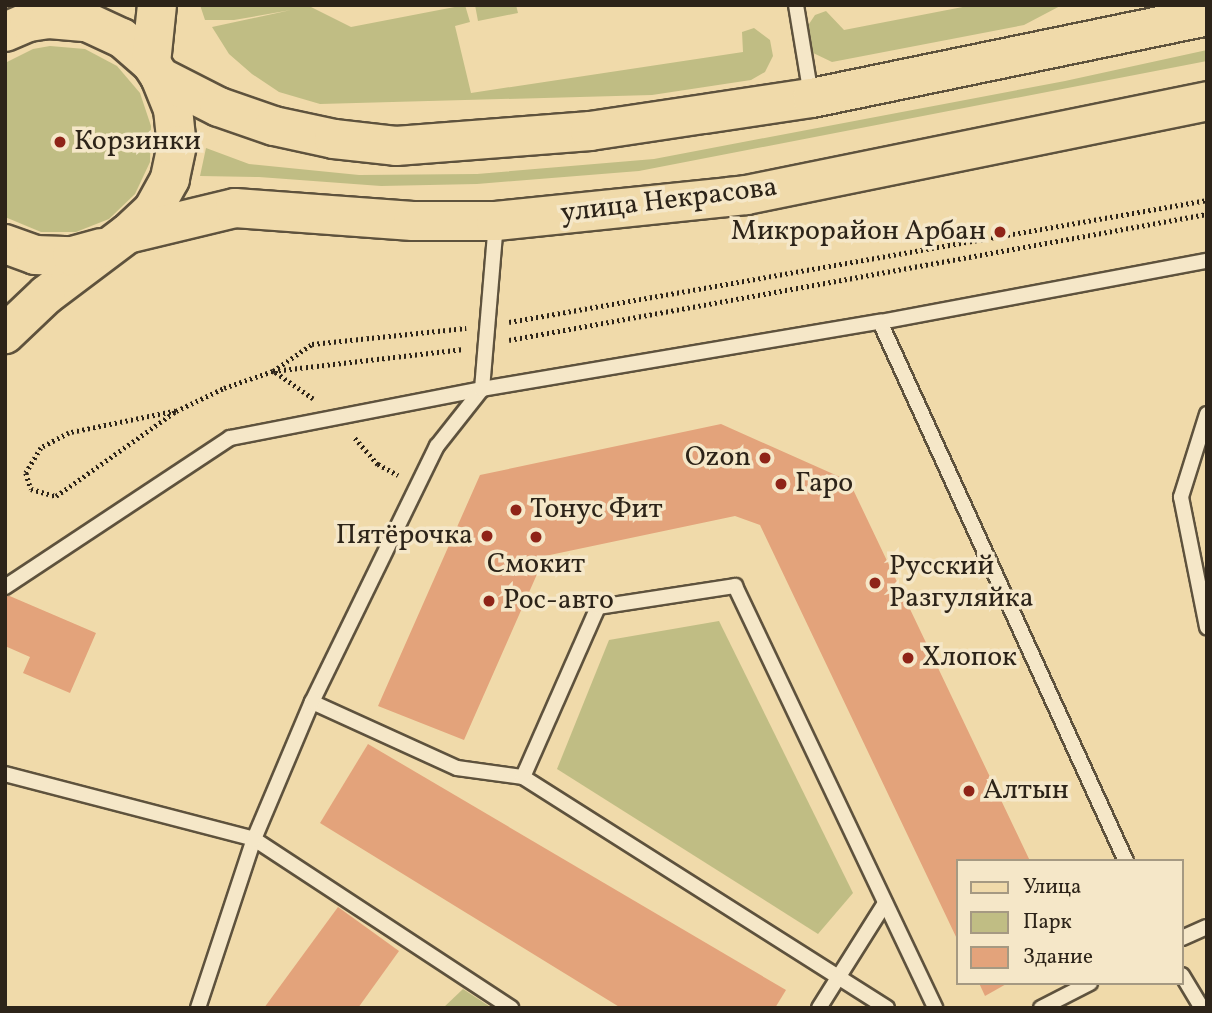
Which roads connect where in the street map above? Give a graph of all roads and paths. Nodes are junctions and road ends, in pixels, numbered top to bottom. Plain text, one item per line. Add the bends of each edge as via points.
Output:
1 (157, 5) edge
2 (796, 5) edge
3 (1207, 16) edge
4 (36, 20) edge
5 (155, 70) junction
6 (812, 97) junction
7 (1207, 101) edge
8 (1207, 200) edge
9 (1207, 214) edge
10 (496, 221) junction
11 (117, 240) junction
12 (5, 244) edge
13 (1207, 261) edge
14 (880, 323) junction
15 (485, 327) junction
16 (5, 334) edge
17 (483, 346) junction
18 (273, 372) junction
19 (482, 389) junction
20 (176, 411) junction
21 (1207, 414) edge
22 (338, 417) junction
23 (418, 485) junction
24 (5, 587) edge
25 (1207, 627) edge
26 (312, 702) junction
27 (5, 774) edge
28 (523, 777) junction
29 (254, 839) junction
30 (1125, 859) edge
31 (885, 903) junction
32 (1207, 927) edge
33 (1184, 937) edge
34 (838, 977) junction
35 (1184, 978) edge
36 (1086, 985) edge
37 (198, 1008) edge
38 (511, 1008) edge
39 (819, 1008) edge
40 (887, 1008) edge
41 (935, 1008) edge
42 (1041, 1008) edge
43 (1202, 1008) edge

1 - 5 main road
2 - 6 lane
3 - 6 main road
4 - 5 main road via 87,22 122,38
5 - 6 main road via 219,107 274,126 396,146 590,131
5 - 11 main road via 173,109 177,145 170,179 153,210
7 - 10 main road, улица Некрасова via 746,195
8 - 15 path
9 - 17 path
10 - 11 main road, улица Некрасова via 413,221 235,208
10 - 15 lane
11 - 12 main road, улица Некрасова via 72,256 35,255
11 - 16 main road via 46,295
13 - 14 lane
14 - 19 lane
14 - 30 lane
15 - 17 lane
15 - 18 path via 312,344
17 - 18 path
17 - 19 lane
18 - 20 path
18 - 22 path
19 - 22 lane
19 - 23 lane via 437,446
20 - 20 path via 56,496 31,489 26,473 41,448 69,433
21 - 25 lane via 1181,496
22 - 23 path via 378,464
22 - 24 lane via 230,438
23 - 26 lane
26 - 28 lane via 457,768
26 - 29 lane
27 - 29 lane
28 - 31 lane via 598,607 735,586
28 - 34 lane
29 - 37 lane
29 - 38 lane
31 - 34 lane
31 - 41 lane
32 - 33 lane
34 - 39 lane
34 - 40 lane
35 - 43 lane
36 - 42 lane

